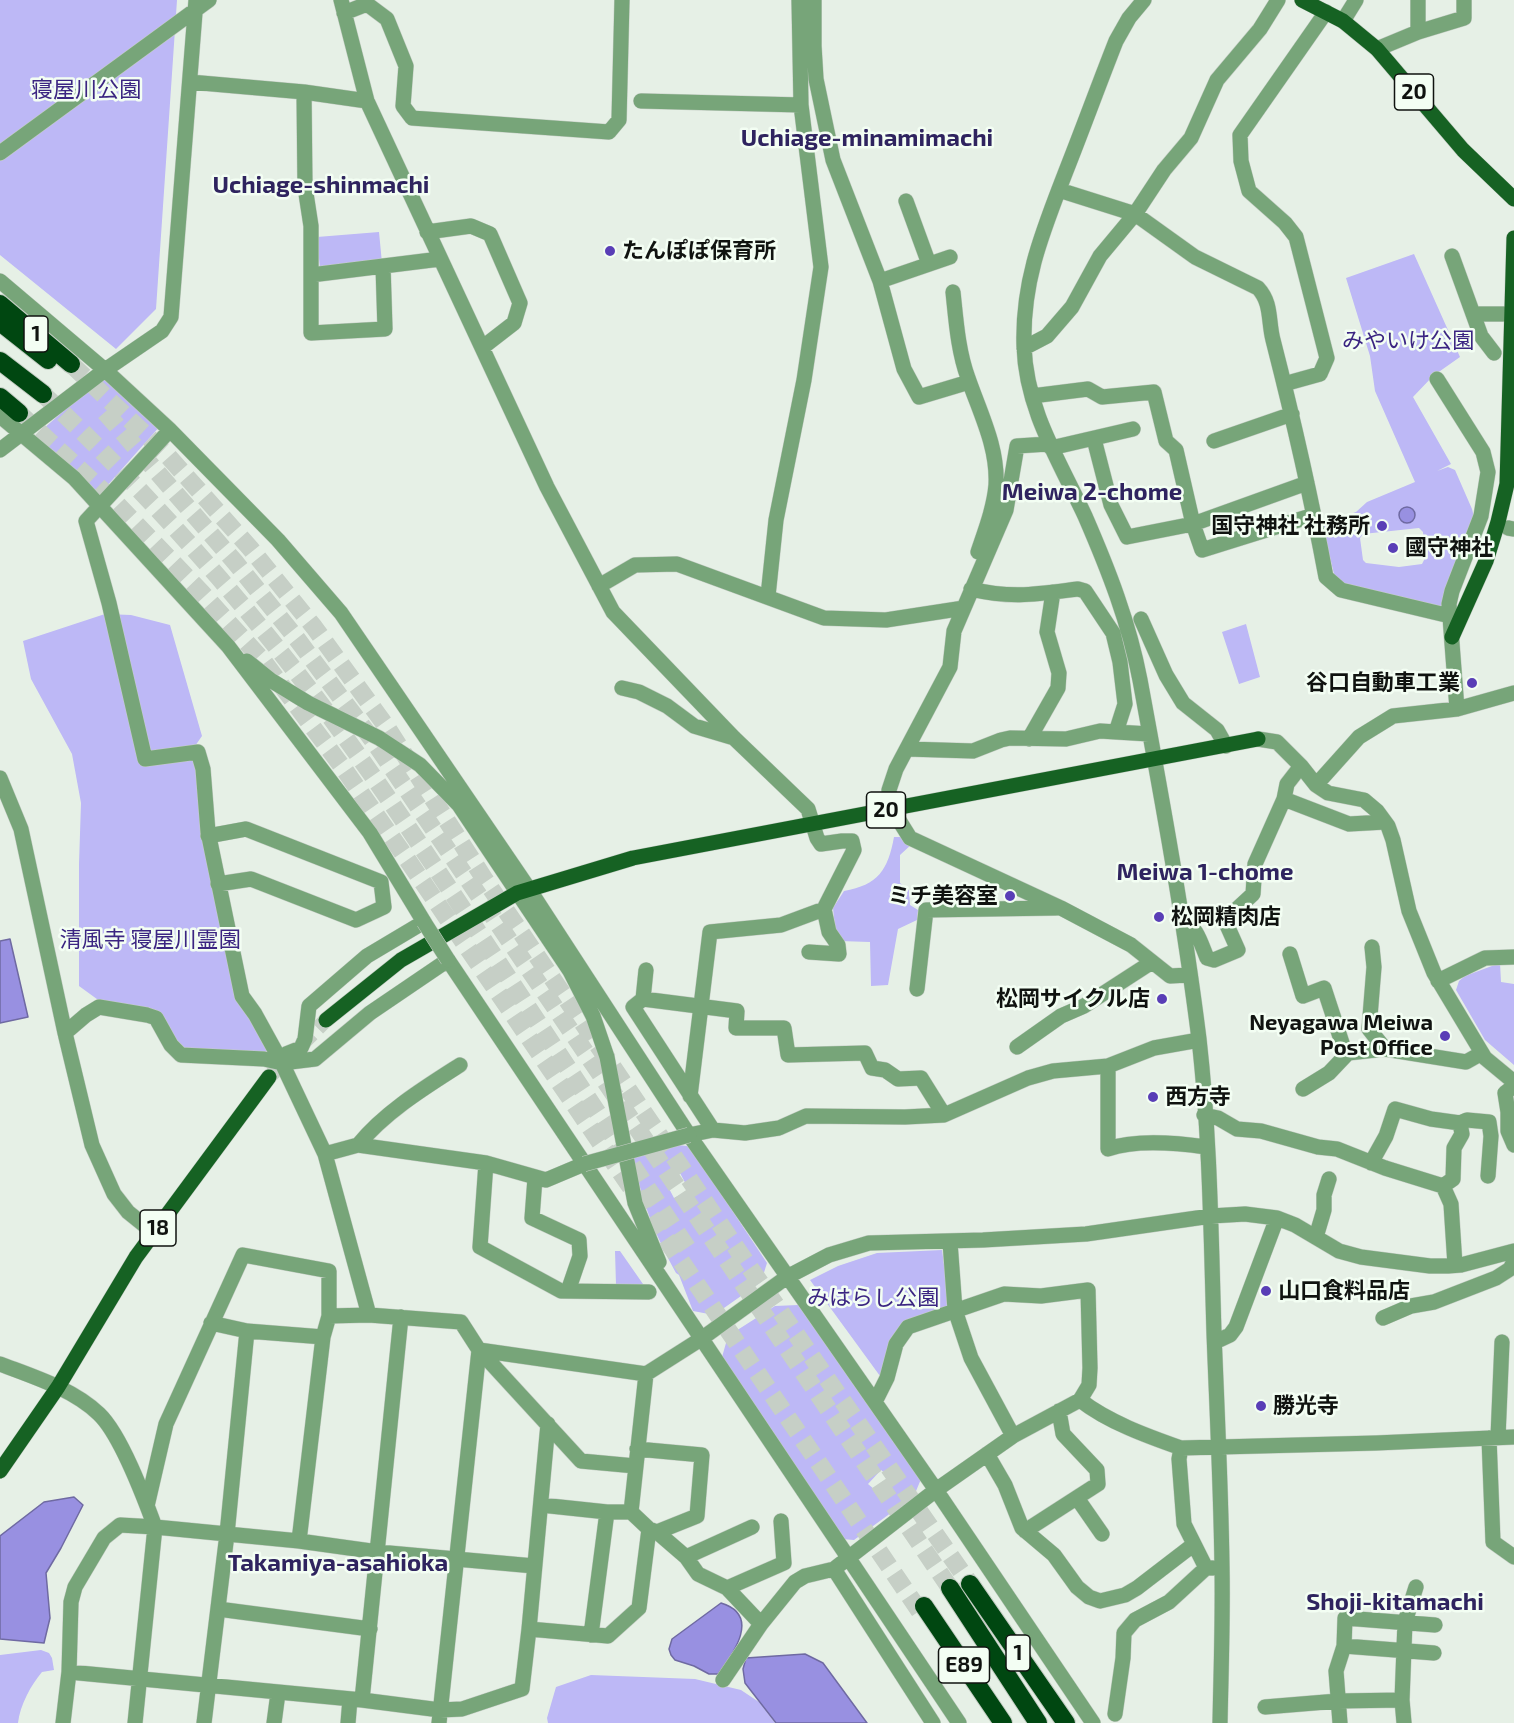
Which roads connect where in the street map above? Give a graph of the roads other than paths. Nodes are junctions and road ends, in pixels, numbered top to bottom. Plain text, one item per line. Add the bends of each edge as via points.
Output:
1 (209, 0) edge
2 (622, 0) edge
3 (799, 0) edge
4 (814, 0) edge
5 (1144, 0) edge
6 (1278, 0) edge
7 (1356, 0) edge
8 (1418, 0) edge
9 (1464, 0) edge
10 (367, 2) edge
11 (1315, 4) edge
12 (195, 5) edge
13 (343, 7) edge
14 (1343, 21) junction
15 (1418, 32) junction
16 (1377, 49) junction
17 (190, 82) junction
18 (304, 92) junction
19 (367, 100) junction
20 (641, 101) dead end
21 (801, 105) junction
22 (0, 153) edge
23 (1059, 190) junction
24 (1514, 199) edge
25 (906, 201) dead end
26 (1135, 214) junction
27 (427, 232) junction
28 (1514, 238) edge
29 (1452, 256) dead end
30 (950, 257) dead end
31 (440, 259) junction
32 (930, 264) junction
33 (383, 266) junction
34 (311, 275) junction
35 (0, 281) edge
36 (880, 281) junction
37 (953, 291) dead end
38 (0, 304) edge
39 (1473, 314) junction
40 (1511, 314) junction
41 (0, 322) edge
42 (483, 347) junction
43 (1024, 348) junction
44 (1494, 353) dead end
45 (0, 361) edge
46 (105, 370) junction
47 (1437, 379) dead end
48 (969, 382) junction
49 (1284, 384) junction
50 (43, 394) tunnel mouth
51 (1032, 396) junction
52 (0, 397) edge
53 (1511, 410) edge
54 (19, 413) tunnel mouth
55 (1292, 414) junction
56 (0, 416) edge
57 (1133, 429) dead end
58 (170, 430) junction
59 (23, 434) junction
60 (1094, 439) junction
61 (1214, 441) dead end
62 (1050, 446) junction
63 (0, 450) edge
64 (1307, 483) junction
65 (101, 507) junction
66 (1314, 515) junction
67 (1193, 524) junction
68 (598, 586) junction
69 (972, 587) junction
70 (1053, 592) junction
71 (768, 596) junction
72 (963, 608) junction
73 (1450, 616) junction
74 (1141, 619) dead end
75 (1452, 637) junction
76 (228, 646) junction
77 (622, 688) dead end
78 (1514, 693) edge
79 (1457, 709) junction
80 (1116, 732) junction
81 (1149, 734) junction
82 (734, 738) junction
83 (1029, 739) junction
84 (1258, 739) joint
85 (1226, 746) junction
86 (907, 749) junction
87 (1154, 760) junction
88 (1301, 766) junction
89 (0, 778) edge
90 (1316, 785) junction
91 (1284, 799) junction
92 (892, 809) junction
93 (1385, 822) junction
94 (814, 824) junction
95 (208, 836) junction
96 (218, 884) junction
97 (523, 891) junction
98 (1061, 908) junction
99 (824, 909) junction
100 (1182, 920) junction
101 (424, 922) junction
102 (1372, 947) dead end
103 (809, 952) dead end
104 (1290, 954) dead end
105 (1514, 957) edge
106 (448, 960) junction
107 (1152, 962) junction
108 (646, 970) dead end
109 (1189, 975) junction
110 (1438, 981) junction
111 (917, 989) dead end
112 (644, 999) junction
113 (701, 1007) junction
114 (326, 1020) tunnel mouth
115 (64, 1033) junction
116 (1199, 1040) junction
117 (1017, 1047) dead end
118 (1384, 1049) junction
119 (1482, 1053) junction
120 (1346, 1055) junction
121 (282, 1063) junction
122 (460, 1065) dead end
123 (1108, 1066) junction
124 (269, 1077) tunnel mouth
125 (1514, 1082) edge
126 (1514, 1086) edge
127 (1303, 1089) dead end
128 (690, 1096) junction
129 (944, 1115) junction
130 (1204, 1115) junction
131 (1460, 1123) junction
132 (713, 1130) junction
133 (689, 1136) junction
134 (1491, 1136) junction
135 (1512, 1140) edge
136 (358, 1145) junction
137 (1206, 1148) junction
138 (325, 1154) junction
139 (486, 1163) junction
140 (1371, 1163) junction
141 (584, 1164) junction
142 (1488, 1176) dead end
143 (535, 1178) junction
144 (1329, 1179) dead end
145 (1443, 1186) junction
146 (1211, 1216) junction
147 (1277, 1218) junction
148 (154, 1233) junction
149 (1316, 1237) junction
150 (950, 1242) junction
151 (1514, 1251) edge
152 (1514, 1261) edge
153 (1455, 1265) junction
154 (787, 1277) junction
155 (669, 1288) junction
156 (568, 1291) junction
157 (649, 1292) dead end
158 (955, 1310) junction
159 (369, 1315) junction
160 (329, 1316) junction
161 (401, 1317) junction
162 (1383, 1318) dead end
163 (211, 1323) junction
164 (247, 1331) junction
165 (323, 1337) junction
166 (701, 1339) junction
167 (1215, 1342) junction
168 (1502, 1342) dead end
169 (479, 1350) junction
170 (0, 1364) edge
171 (646, 1374) junction
172 (58, 1387) junction
173 (1080, 1400) junction
174 (875, 1402) junction
175 (1059, 1411) junction
176 (548, 1424) junction
177 (1013, 1436) junction
178 (1493, 1437) junction
179 (1514, 1437) edge
180 (1181, 1448) junction
181 (1219, 1448) junction
182 (637, 1449) junction
183 (987, 1454) junction
184 (635, 1466) junction
185 (0, 1471) edge
186 (936, 1490) junction
187 (1077, 1498) junction
188 (541, 1505) junction
189 (147, 1506) junction
190 (607, 1512) junction
191 (631, 1512) junction
192 (781, 1521) dead end
193 (155, 1527) junction
194 (752, 1527) dead end
195 (653, 1530) junction
196 (1025, 1531) junction
197 (227, 1534) junction
198 (1102, 1534) dead end
199 (299, 1541) junction
200 (1193, 1545) junction
201 (378, 1552) junction
202 (686, 1557) junction
203 (850, 1557) junction
204 (1514, 1557) edge
205 (456, 1558) junction
206 (534, 1566) junction
207 (1206, 1568) junction
208 (1222, 1568) junction
209 (834, 1569) junction
210 (970, 1584) tunnel mouth
211 (1416, 1587) dead end
212 (727, 1588) junction
213 (950, 1588) tunnel mouth
214 (218, 1609) junction
215 (1405, 1623) junction
216 (761, 1624) junction
217 (1435, 1625) dead end
218 (370, 1629) junction
219 (529, 1629) junction
220 (591, 1635) junction
221 (1344, 1646) junction
222 (1404, 1651) junction
223 (1434, 1653) dead end
224 (69, 1672) junction
225 (140, 1679) junction
226 (723, 1680) dead end
227 (209, 1685) junction
228 (278, 1693) junction
229 (356, 1699) junction
230 (1402, 1700) junction
231 (1338, 1701) junction
232 (1264, 1707) dead end
233 (1114, 1714) dead end
234 (439, 1717) edge
235 (63, 1723) edge
236 (135, 1723) edge
237 (204, 1723) edge
238 (274, 1723) edge
239 (348, 1723) edge
240 (933, 1723) edge
241 (959, 1723) edge
242 (994, 1723) edge
243 (1003, 1723) edge
244 (1038, 1723) edge
245 (1066, 1723) edge
246 (1093, 1723) edge
247 (1220, 1723) edge
248 (1340, 1723) edge
249 (1404, 1723) edge

1 - 12 street
2 - 10 street via 619,120 609,132 412,118 403,106 406,66 387,19
3 - 21 street
4 - 36 street via 816,79 833,160
5 - 23 street via 1116,41
6 - 26 street via 1260,29 1217,80 1191,138
7 - 14 street
8 - 15 street
9 - 15 street via 1464,18
10 - 13 street
11 - 14 main road, 20
11 - 49 street via 1240,135 1240,161 1249,190 1296,237 1327,358 1320,374
12 - 17 street
12 - 22 street
13 - 19 street
14 - 16 main road, 20
15 - 16 street
16 - 24 main road, 20 via 1463,150
17 - 18 street
17 - 46 street via 171,317 162,331
18 - 19 street
18 - 34 street
19 - 27 street
20 - 21 street
21 - 71 street via 821,267 804,380 776,520
23 - 26 street
23 - 43 street via 1029,276
25 - 32 street
26 - 43 street via 1100,256 1072,308 1047,336
26 - 49 street via 1195,257 1265,295
27 - 31 street
27 - 42 street via 471,226 490,234 520,303 514,323
28 - 40 main road
29 - 39 street
30 - 32 street
31 - 33 street
31 - 42 street
32 - 36 street
33 - 34 street
33 - 34 street via 385,329 311,333
35 - 46 street
36 - 48 street via 904,369 919,397
37 - 48 street
38 - 41 highway, 1 via 66,366
39 - 40 street
39 - 44 street via 1481,336
40 - 53 main road
42 - 68 street via 547,487
43 - 51 street
45 - 50 highway
46 - 58 street
46 - 59 street
47 - 73 street via 1483,452 1488,472 1485,518 1452,591
48 - 69 street via 995,460 996,485
49 - 55 street
51 - 62 street
51 - 67 street via 1088,388 1102,397 1154,392 1166,441 1176,450
52 - 54 highway
53 - 75 main road via 1507,484 1498,522 1486,561
55 - 61 street
55 - 64 street
56 - 59 street
57 - 60 street
58 - 65 street
58 - 97 street via 278,540 341,613
59 - 63 street
59 - 65 street
60 - 62 street
60 - 67 street via 1111,505 1127,537
62 - 69 street via 1017,446 1006,510
62 - 81 street via 1113,581 1130,636
64 - 66 street
64 - 67 street
65 - 76 street
65 - 95 street via 86,520 110,603 145,759 198,752
66 - 67 street via 1202,550
66 - 73 street via 1326,577 1332,584 1341,590
68 - 71 street via 635,565 677,564
68 - 82 street via 613,612
69 - 70 street via 1016,596
69 - 72 street
70 - 80 street via 1084,591 1113,633 1125,704
70 - 83 street via 1047,632 1059,673 1058,688
71 - 72 street via 824,618 886,620
72 - 86 street via 954,631 950,667
73 - 75 street
74 - 85 street via 1183,703 1216,730
75 - 79 street
76 - 97 street via 308,704 379,738 420,765 459,805
76 - 101 street via 370,833
77 - 82 street via 667,706 694,726
78 - 79 street
79 - 90 street via 1393,716 1359,737
80 - 81 street
80 - 83 street
81 - 87 street
82 - 94 street via 808,809
83 - 86 street via 1000,740 973,751
84 - 85 main road, 20
84 - 88 street via 1277,742
85 - 87 main road, 20
86 - 92 street via 889,790
87 - 92 main road, 20
87 - 100 street
88 - 90 street
88 - 91 street via 1287,784
89 - 115 street via 21,829
90 - 93 street via 1328,793 1364,800
91 - 93 street via 1349,824
91 - 100 street via 1255,864 1253,894 1226,919 1238,950 1214,960 1207,958 1197,933
92 - 94 main road, 20
92 - 98 street via 910,838
93 - 110 street via 1393,840 1409,911
94 - 97 main road, 20 via 633,858
94 - 99 street via 821,844 852,842 855,850
95 - 96 street
95 - 96 street via 246,830 381,882 384,907 356,920 251,879
96 - 121 street via 242,996
97 - 114 main road via 401,960
97 - 133 street
97 - 155 street via 593,1016 607,1057 635,1203
98 - 107 street via 1131,945
98 - 111 street via 926,910
99 - 103 street via 839,954
99 - 113 street via 781,925 710,932
100 - 109 street
101 - 106 street, bridge
101 - 121 street via 367,956 309,1006 301,1048 286,1054
102 - 118 street via 1369,1029
104 - 120 street via 1303,996 1324,988
105 - 110 street via 1485,958
106 - 121 street via 370,1013 315,1059
106 - 141 street
107 - 109 street via 1170,976
107 - 117 street
108 - 112 street
109 - 116 street
110 - 119 street
112 - 113 street
112 - 128 street via 633,1007
113 - 128 street
113 - 129 street via 737,1011 735,1028 784,1028 788,1055 865,1053 872,1068 885,1070 898,1079 921,1078
115 - 121 street via 99,1007 156,1018 181,1055
115 - 148 street via 92,1145 114,1194 128,1212
116 - 123 street via 1154,1048
116 - 130 street
118 - 119 street via 1466,1062
118 - 120 street
119 - 125 street
120 - 127 street via 1329,1073
121 - 138 street
122 - 136 street via 422,1090
123 - 129 street via 1053,1071 1028,1078
123 - 137 street via 1108,1149 1119,1145 1176,1143
124 - 148 main road, 18
126 - 135 street via 1505,1092
128 - 132 street
129 - 132 street via 806,1116 779,1128 745,1133
130 - 137 street
130 - 140 street via 1237,1129 1337,1149
131 - 134 street via 1489,1122
131 - 140 street via 1395,1109
131 - 145 street via 1462,1134 1454,1148 1453,1179
132 - 133 street
133 - 141 street, bridge
133 - 154 street
134 - 135 street
134 - 142 street
136 - 138 street
136 - 139 street
137 - 146 street
138 - 159 street
139 - 143 street
139 - 156 street via 480,1247 561,1291
140 - 145 street
141 - 143 street via 546,1180
141 - 155 street
143 - 156 street via 532,1218 579,1240 580,1256
144 - 149 street
145 - 153 street via 1451,1204
146 - 147 street via 1245,1214
146 - 150 street via 1086,1234
146 - 167 street
147 - 149 street
147 - 167 street via 1236,1326 1230,1335
148 - 172 main road, 18
149 - 153 street via 1339,1251 1361,1257 1430,1266
150 - 154 street via 869,1243 829,1255
150 - 158 street
151 - 153 street
152 - 162 street via 1510,1269 1496,1278
154 - 166 street
154 - 174 street
155 - 166 street
156 - 157 street
158 - 173 street via 1004,1294 1041,1296 1088,1290 1089,1385
158 - 174 street via 908,1327 896,1344 887,1378
158 - 177 street via 970,1358
159 - 160 street
159 - 161 street
160 - 163 street via 328,1271 243,1255
160 - 165 street
161 - 169 street via 460,1322
161 - 201 street
163 - 164 street
163 - 189 street via 165,1424
164 - 165 street
164 - 197 street
165 - 199 street
166 - 171 street
166 - 203 street
167 - 181 street
168 - 178 street
169 - 171 street
169 - 176 street
169 - 205 street
170 - 172 street
171 - 182 street
172 - 185 main road, 18
172 - 189 street via 99,1414 112,1429
173 - 175 street
173 - 180 street via 1092,1410
174 - 186 street
175 - 177 street
175 - 187 street via 1063,1434 1097,1470 1098,1484
176 - 184 street via 581,1461
176 - 188 street
177 - 183 street
178 - 179 street
178 - 181 street
178 - 204 street via 1493,1542
180 - 181 street
180 - 200 street via 1182,1516
181 - 208 street
182 - 184 street
182 - 195 street via 702,1455 697,1516
183 - 186 street
183 - 196 street
184 - 191 street
186 - 203 street
186 - 246 street
187 - 196 street
187 - 198 street
188 - 190 street
188 - 206 street
189 - 193 street
190 - 191 street
190 - 220 street
191 - 195 street
192 - 212 street via 784,1563
193 - 197 street
193 - 224 street via 120,1525 104,1538 75,1587 71,1602
193 - 225 street
194 - 202 street
195 - 202 street
195 - 220 street via 639,1608 608,1636
196 - 200 street via 1054,1555 1077,1587 1100,1601 1137,1588
197 - 199 street
197 - 214 street
199 - 201 street
200 - 207 street
201 - 205 street
201 - 218 street
202 - 212 street via 698,1574
203 - 209 street
203 - 241 street
205 - 206 street
205 - 234 street
206 - 219 street
207 - 208 street
207 - 233 street via 1169,1602 1135,1620 1124,1633
208 - 247 street
209 - 216 street via 795,1582
209 - 240 street
210 - 245 highway, 1
211 - 215 street
212 - 216 street
213 - 244 highway, E89
214 - 218 street
214 - 227 street
215 - 217 street
215 - 221 street via 1345,1618
215 - 222 street
216 - 226 street
218 - 229 street
219 - 220 street
219 - 234 street via 522,1689
221 - 222 street
221 - 231 street via 1336,1671
222 - 223 street
222 - 230 street
224 - 225 street
224 - 235 street
225 - 227 street
225 - 236 street
227 - 228 street
227 - 237 street
228 - 229 street
228 - 238 street
229 - 234 street
229 - 239 street
230 - 231 street
230 - 249 street
231 - 232 street
231 - 248 street
242 - 243 highway, E89 via 924,1611

